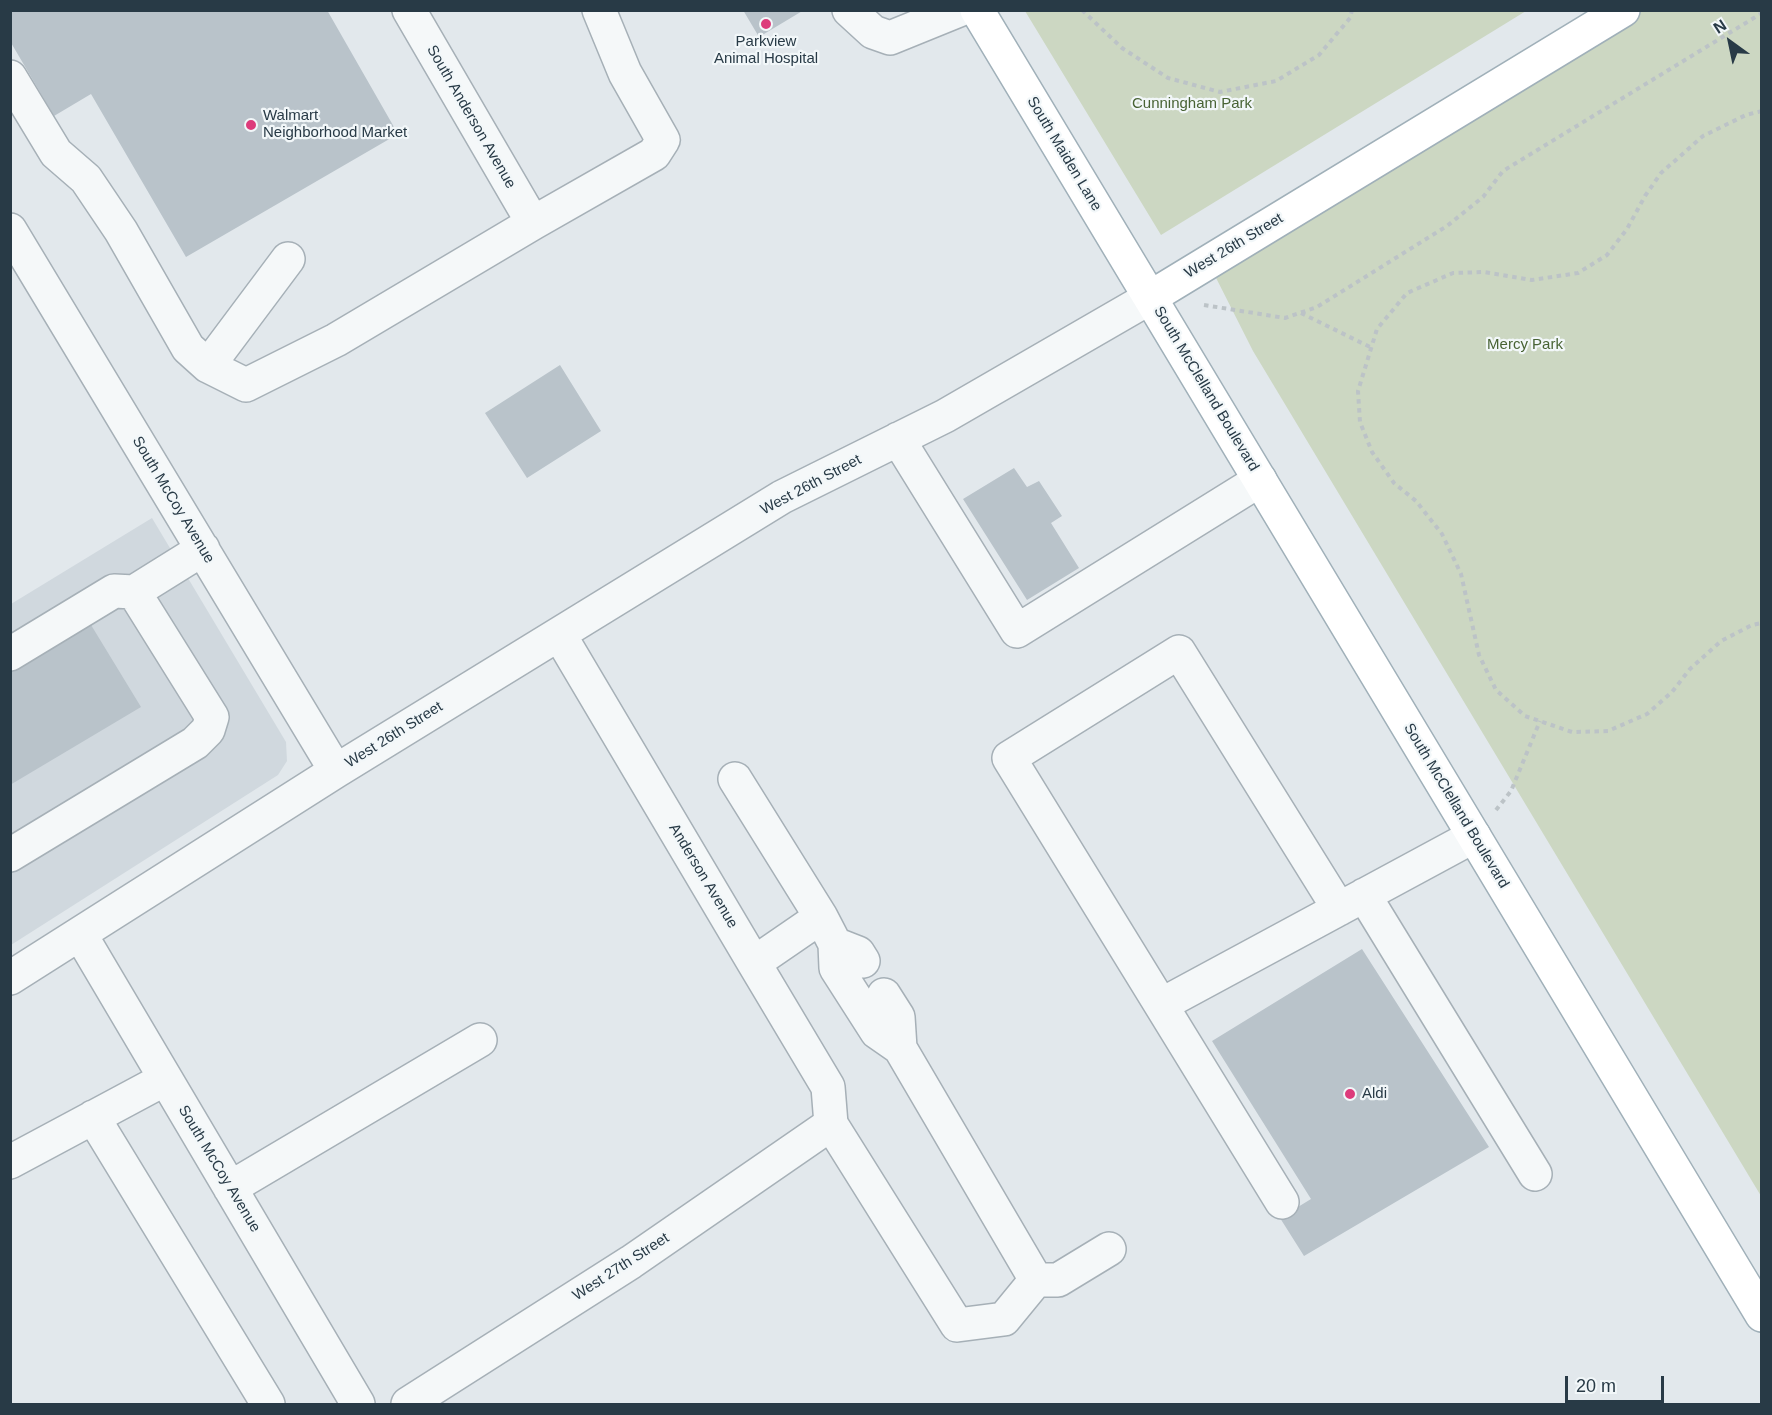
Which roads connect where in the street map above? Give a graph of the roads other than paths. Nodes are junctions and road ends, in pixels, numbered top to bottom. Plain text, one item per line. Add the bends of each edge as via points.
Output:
1 (409, 10) edge
2 (599, 10) edge
3 (849, 10) edge
4 (959, 10) edge
5 (976, 10) edge
6 (1623, 10) edge
7 (10, 77) edge
8 (533, 223) junction
9 (10, 230) edge
10 (288, 259) dead end
11 (1151, 297) junction
12 (208, 366) junction
13 (898, 439) junction
14 (1260, 480) junction
15 (202, 549) junction
16 (134, 592) junction
17 (559, 634) junction
18 (10, 654) edge
19 (336, 771) junction
20 (735, 779) dead end
21 (1474, 836) junction
22 (10, 855) edge
23 (1351, 902) junction
24 (828, 930) junction
25 (80, 934) junction
26 (863, 961) dead end
27 (754, 963) junction
28 (10, 978) edge
29 (884, 995) dead end
30 (1161, 1005) junction
31 (480, 1040) dead end
32 (900, 1048) junction
33 (165, 1079) junction
34 (93, 1117) junction
35 (831, 1124) junction
36 (10, 1162) edge
37 (1535, 1174) dead end
38 (230, 1188) junction
39 (1282, 1202) dead end
40 (1109, 1249) dead end
41 (1036, 1280) junction
42 (1761, 1315) edge
43 (268, 1404) edge
44 (358, 1404) edge
45 (408, 1404) edge

1 - 8 street, South Anderson Avenue
2 - 8 street via 625,73 663,140 654,154
3 - 4 street via 873,32 890,38
5 - 11 main road, South Maiden Lane
6 - 11 main road, West 26th Street
7 - 12 street via 56,153 86,178 121,231 188,348
8 - 12 street via 336,340 246,385
9 - 15 street, South McCoy Avenue
10 - 12 street
11 - 13 street, West 26th Street
11 - 14 main road, South McClelland Boulevard
13 - 14 street via 1017,631
13 - 17 street, West 26th Street via 782,497
14 - 21 main road, South McClelland Boulevard
15 - 16 street
15 - 19 street, South McCoy Avenue
16 - 18 street via 114,591
16 - 22 street via 212,717 208,730 195,744
17 - 19 street, West 26th Street
17 - 27 street, Anderson Avenue
19 - 25 street, West 26th Street
20 - 24 street
21 - 23 street
21 - 42 main road, South McClelland Boulevard
23 - 30 street
23 - 30 street via 1179,652 1009,758
23 - 37 street
24 - 26 street
24 - 27 street
24 - 32 street via 836,968 877,1032
25 - 28 street, West 26th Street
25 - 33 street, South McCoy Avenue
27 - 35 street, Anderson Avenue via 828,1087
29 - 32 street via 898,1017
30 - 39 street
31 - 38 street
32 - 41 street
33 - 34 street
33 - 38 street, South McCoy Avenue
34 - 36 street
34 - 43 street
35 - 41 street via 957,1325 1004,1319
35 - 45 street, West 27th Street via 631,1262
38 - 44 street, South McCoy Avenue
40 - 41 street via 1058,1280

